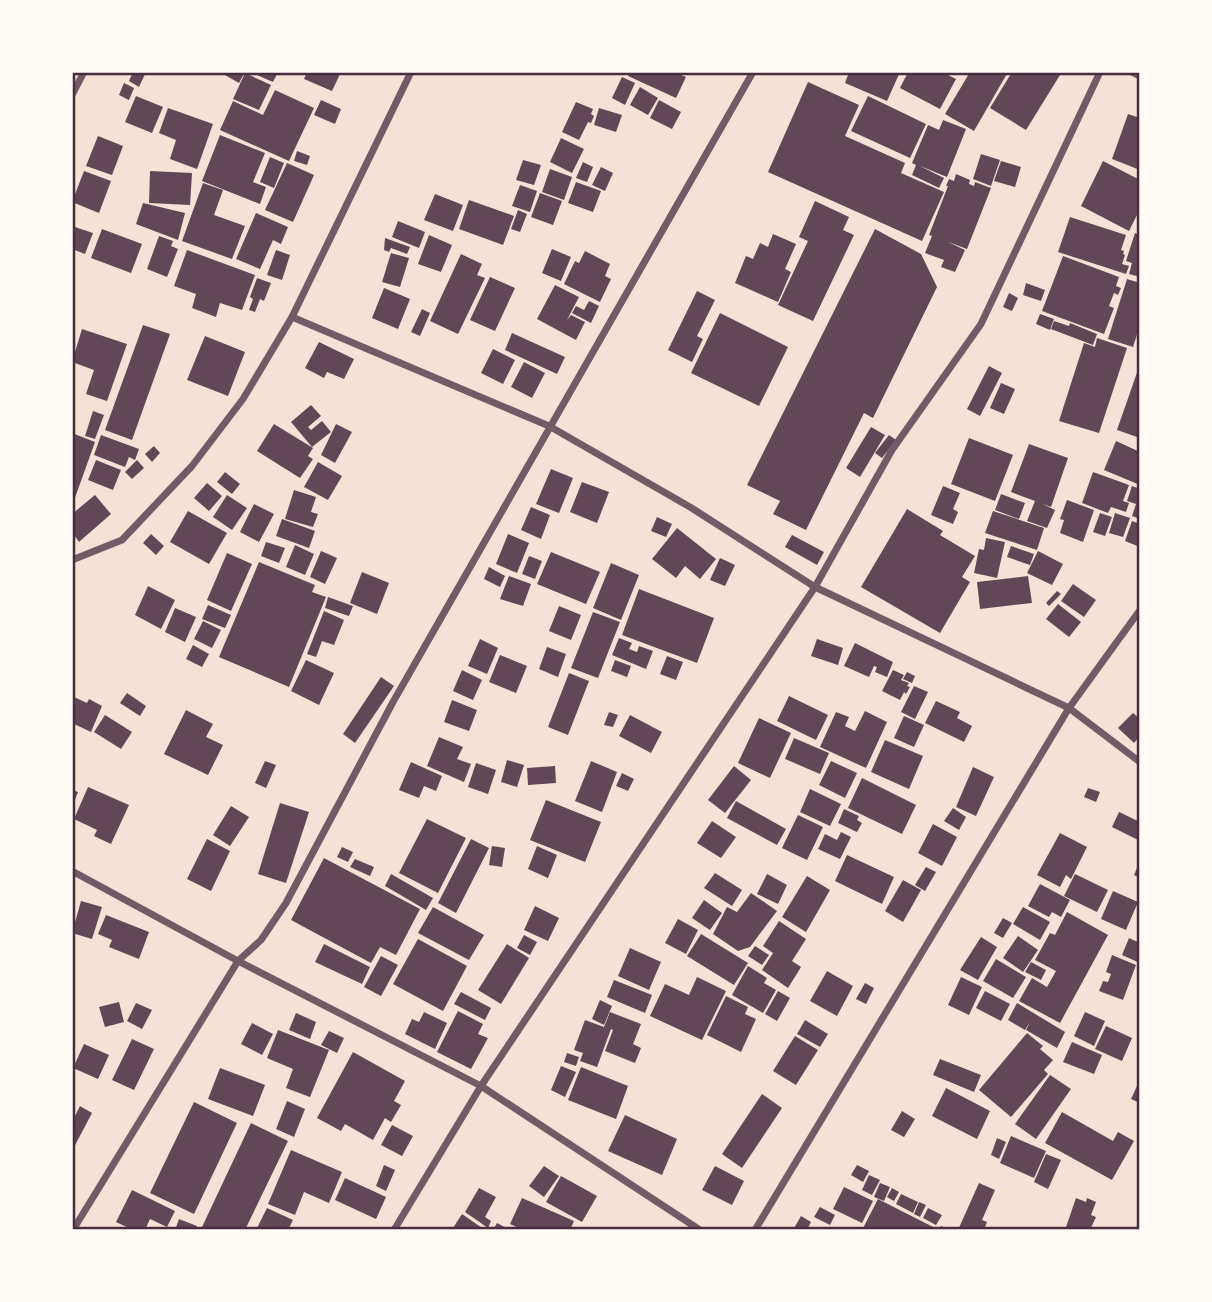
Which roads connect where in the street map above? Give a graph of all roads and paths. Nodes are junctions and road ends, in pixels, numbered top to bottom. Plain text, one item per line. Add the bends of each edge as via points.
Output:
1 (83, 72) edge
2 (411, 72) edge
3 (753, 72) edge
4 (1100, 72) edge
5 (1132, 72) edge
6 (1140, 76) edge
7 (72, 96) edge
8 (292, 317) junction
9 (549, 426) junction
10 (72, 559) edge
11 (815, 587) junction
12 (1140, 610) edge
13 (1069, 708) junction
14 (1140, 762) edge
15 (72, 871) edge
16 (238, 961) junction
17 (481, 1086) junction
18 (72, 1230) edge
19 (394, 1230) edge
20 (700, 1230) edge
21 (755, 1230) edge

1 - 7 street
2 - 8 street
3 - 9 street
4 - 11 street via 981,324 892,450
5 - 6 street
8 - 9 street
8 - 10 street via 243,399 192,466 122,540
9 - 11 street via 690,507
9 - 16 street via 286,902 261,940
11 - 13 street
11 - 17 street
12 - 13 street
13 - 14 street
13 - 21 street
15 - 16 street
16 - 17 street
16 - 18 street
17 - 19 street
17 - 20 street

